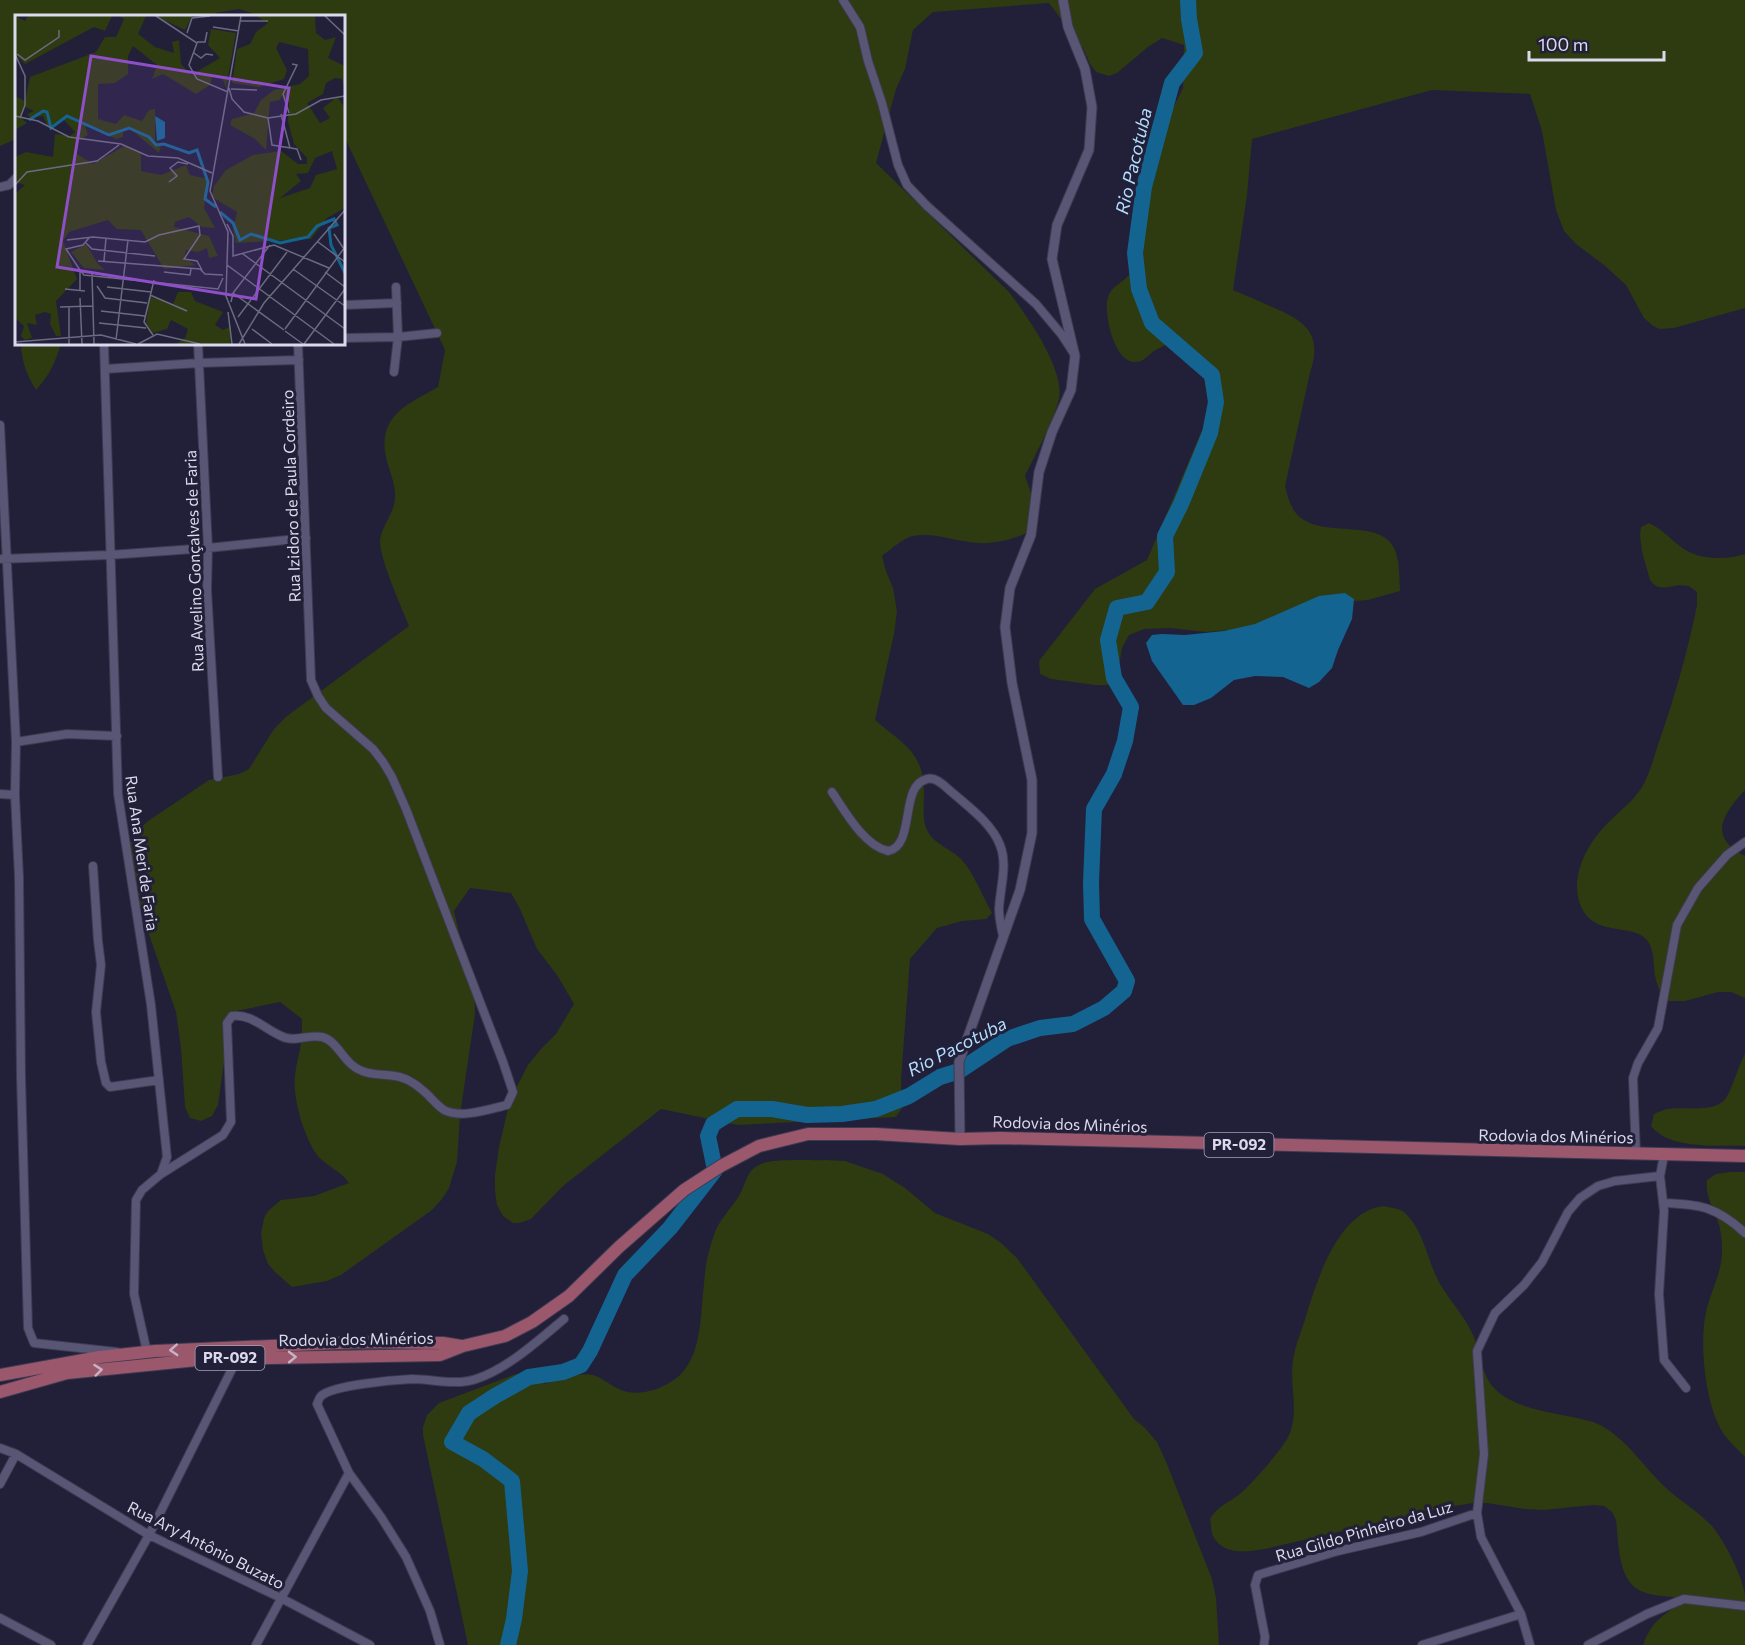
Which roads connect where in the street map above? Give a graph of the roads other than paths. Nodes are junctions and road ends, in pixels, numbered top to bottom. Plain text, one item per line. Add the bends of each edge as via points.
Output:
1 (843, 0) edge
2 (1063, 0) edge
3 (4, 186) edge
4 (0, 193) edge
5 (396, 287) dead end
6 (396, 303) junction
7 (345, 305) edge
8 (437, 333) dead end
9 (398, 337) junction
10 (345, 338) edge
11 (104, 345) edge
12 (198, 345) edge
13 (298, 345) edge
14 (1075, 356) junction
15 (299, 360) junction
16 (199, 363) junction
17 (105, 369) junction
18 (394, 372) dead end
19 (0, 425) edge
20 (306, 538) junction
21 (208, 548) junction
22 (109, 555) junction
23 (3, 559) edge
24 (117, 736) junction
25 (16, 742) junction
26 (218, 777) dead end
27 (832, 792) dead end
28 (0, 794) edge
29 (15, 795) junction
30 (1745, 842) edge
31 (93, 866) dead end
32 (1003, 936) junction
33 (159, 1080) junction
34 (960, 1138) junction
35 (1636, 1154) junction
36 (1664, 1155) junction
37 (1745, 1156) edge
38 (161, 1174) junction
39 (1660, 1176) junction
40 (1663, 1203) junction
41 (1745, 1233) edge
42 (564, 1319) dead end
43 (463, 1346) junction
44 (147, 1352) junction
45 (124, 1354) junction
46 (238, 1358) junction
47 (0, 1375) edge
48 (1686, 1388) dead end
49 (0, 1392) edge
50 (0, 1448) edge
51 (16, 1454) junction
52 (349, 1473) junction
53 (0, 1484) edge
54 (1477, 1513) junction
55 (149, 1535) junction
56 (282, 1598) junction
57 (1745, 1606) edge
58 (1521, 1614) junction
59 (0, 1618) edge
60 (51, 1645) edge
61 (87, 1645) edge
62 (256, 1645) edge
63 (370, 1645) edge
64 (440, 1645) edge
65 (1264, 1645) edge
66 (1422, 1645) edge
67 (1530, 1645) edge
68 (1588, 1645) edge

1 - 14 street via 860,27 907,185 1036,304
2 - 14 street via 1068,27 1085,69 1092,107 1089,150 1057,225 1052,260
3 - 4 street
5 - 6 street
6 - 7 street
6 - 9 street
8 - 9 street
9 - 10 street
9 - 18 street
11 - 17 street, Rua Ana Meri de Faria
12 - 16 street, Rua Avelino Gonçalves de Faria
13 - 15 street, Rua Izidoro de Paula Cordeiro
14 - 32 street via 1071,390 1039,472 1031,535 1010,588 1005,627 1032,780 1032,832 1020,890
15 - 16 street
15 - 20 street, Rua Izidoro de Paula Cordeiro
16 - 17 street
16 - 21 street, Rua Avelino Gonçalves de Faria
17 - 22 street, Rua Ana Meri de Faria
19 - 23 street
20 - 21 street
20 - 38 street, Rua Izidoro de Paula Cordeiro via 311,680 326,708 373,749 392,777 513,1092 507,1105 468,1114 445,1111 416,1084 401,1077 368,1073 352,1065 324,1037 292,1040 240,1015 232,1016 227,1023 231,1122 224,1134
21 - 22 street
21 - 26 street, Rua Avelino Gonçalves de Faria
22 - 23 street
22 - 24 street, Rua Ana Meri de Faria
23 - 25 street
24 - 25 street via 67,734
24 - 33 street, Rua Ana Meri de Faria via 118,794
25 - 29 street
27 - 32 street via 859,831 876,847 888,851 902,839 915,788 927,779 941,783 976,814 1000,845 1003,866 999,920
28 - 29 street
29 - 45 street via 28,1328 34,1342
30 - 35 street via 1727,855 1698,888 1677,925 1658,1028 1633,1078
31 - 33 street via 101,965 96,1012 106,1083 110,1087
32 - 34 street via 959,1062
33 - 38 street, Rua Ana Meri de Faria via 167,1157
34 - 35 main road, Rodovia dos Minérios / PR-092
34 - 43 main road, Rodovia dos Minérios / PR-092 via 808,1134 759,1146 684,1190 569,1296 532,1322 505,1336
35 - 36 main road, Rodovia dos Minérios / PR-092
36 - 37 main road, Rodovia dos Minérios / PR-092
36 - 39 street
38 - 44 street via 136,1200 134,1294
39 - 40 street
39 - 54 street via 1615,1181 1580,1198 1568,1212 1542,1262 1495,1313 1477,1351 1484,1454
40 - 41 street via 1688,1204 1718,1212
40 - 48 street via 1659,1294 1664,1360
42 - 52 street via 528,1350 473,1380 412,1379 336,1389 321,1396 317,1404 320,1415
43 -> 44 main road, Rodovia dos Minérios / PR-092 via 360,1342
46 -> 43 main road, Rodovia dos Minérios / PR-092 via 440,1355
44 - 45 main road, Rodovia dos Minérios / PR-092
45 - 47 main road, Rodovia dos Minérios / PR-092
49 -> 46 main road, Rodovia dos Minérios / PR-092 via 67,1373
46 - 55 street
50 - 51 street, Rua Ary Antônio Buzato
51 - 53 street
51 - 55 street, Rua Ary Antônio Buzato
52 - 56 street
52 - 64 street via 405,1557 430,1611
54 - 58 street via 1481,1537
54 - 65 street, Rua Gildo Pinheiro da Luz via 1421,1532 1258,1575
55 - 56 street, Rua Ary Antônio Buzato
55 - 61 street
56 - 62 street
56 - 63 street, Rua Ary Antônio Buzato
57 - 68 street via 1684,1599
58 - 66 street
58 - 67 street
59 - 60 street

